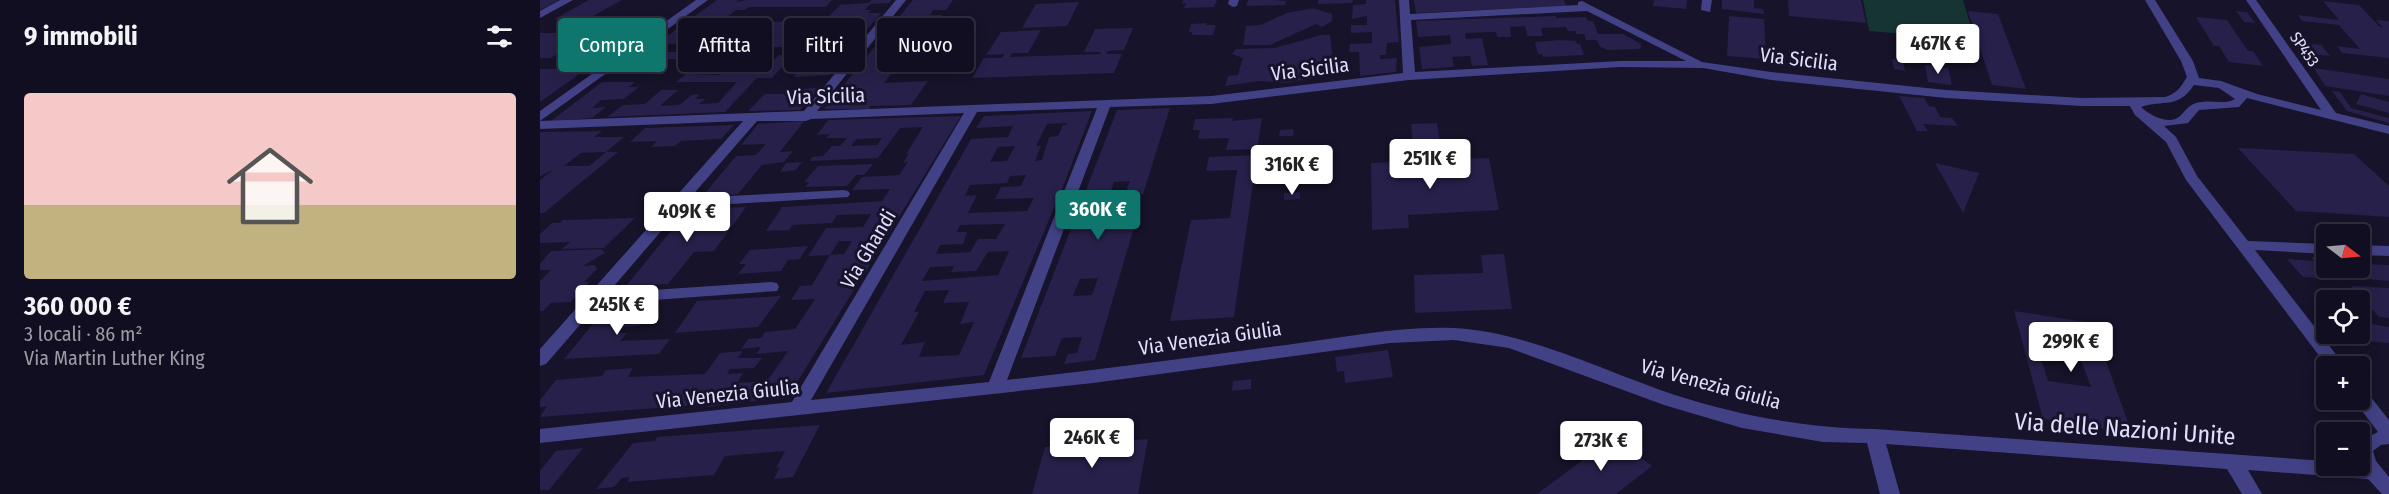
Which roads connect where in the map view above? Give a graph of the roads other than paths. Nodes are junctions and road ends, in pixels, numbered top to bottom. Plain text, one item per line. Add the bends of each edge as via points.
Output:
1 (568, 0) edge
2 (703, 0) edge
3 (901, 0) edge
4 (1404, 0) edge
5 (1575, 0) edge
6 (2150, 0) edge
7 (2251, 0) edge
8 (1589, 8) junction
9 (540, 15) edge
10 (1405, 17) junction
11 (2187, 61) junction
12 (1702, 65) junction
13 (1409, 76) junction
14 (2190, 82) junction
15 (2228, 87) junction
16 (2082, 102) junction
17 (2139, 102) junction
18 (1105, 104) junction
19 (2235, 104) junction
20 (2288, 107) junction
21 (973, 109) junction
22 (2332, 116) junction
23 (540, 117) edge
24 (806, 117) junction
25 (2145, 117) junction
26 (752, 119) junction
27 (2184, 120) junction
28 (540, 125) edge
29 (2389, 130) edge
30 (2171, 140) junction
31 (843, 194) dead end
32 (678, 203) junction
33 (2243, 245) junction
34 (2316, 249) edge
35 (2370, 250) edge
36 (2389, 251) edge
37 (771, 287) dead end
38 (594, 299) junction
39 (2328, 356) edge
40 (540, 360) edge
41 (995, 388) junction
42 (797, 409) junction
43 (2370, 409) edge
44 (2389, 435) edge
45 (540, 436) edge
46 (1875, 436) junction
47 (2233, 463) junction
48 (2372, 472) junction
49 (2389, 488) edge
50 (1890, 494) edge
51 (2253, 494) edge

1 - 9 street
2 - 23 street
3 - 24 street
4 - 10 street
5 - 8 street
6 - 11 street
7 - 22 street, SP453
8 - 10 street
8 - 12 street
10 - 13 street
11 - 14 street via 2193,77
11 - 15 street
12 - 13 street, Via Sicilia via 1620,64
12 - 16 street, Via Sicilia via 1850,86
13 - 18 street, Via Sicilia via 1211,100
14 - 15 street
14 - 17 street, Via Sicilia via 2175,99
15 - 19 street via 2241,96
15 - 20 street
16 - 17 street, Via Sicilia
16 - 25 street, Via Sicilia
17 - 25 street via 2135,107
18 - 21 street, Via Sicilia
18 - 41 street
19 - 20 street
19 - 27 street via 2197,106
20 - 22 street
21 - 24 street, Via Sicilia
21 - 42 street, Via Ghandi
22 - 29 street
24 - 26 street, Via Sicilia
25 - 27 street, Via Sicilia
25 - 30 street
26 - 28 street, Via Sicilia
26 - 32 street
27 - 30 street
30 - 33 street via 2191,177
31 - 32 street
32 - 38 street
33 - 34 street
33 - 39 street
35 - 36 street
37 - 38 street
38 - 40 street
41 - 42 street, Via Venezia Giulia
41 - 46 street, Via Venezia Giulia via 1390,337 1454,334 1511,343 1670,400 1742,421 1823,435
42 - 45 street, Via Venezia Giulia
43 - 44 street
44 - 48 street via 2368,442 2363,450
46 - 47 street, Via delle Nazioni Unite
46 - 50 street
47 - 48 street, Via delle Nazioni Unite
47 - 51 street
48 - 49 street

